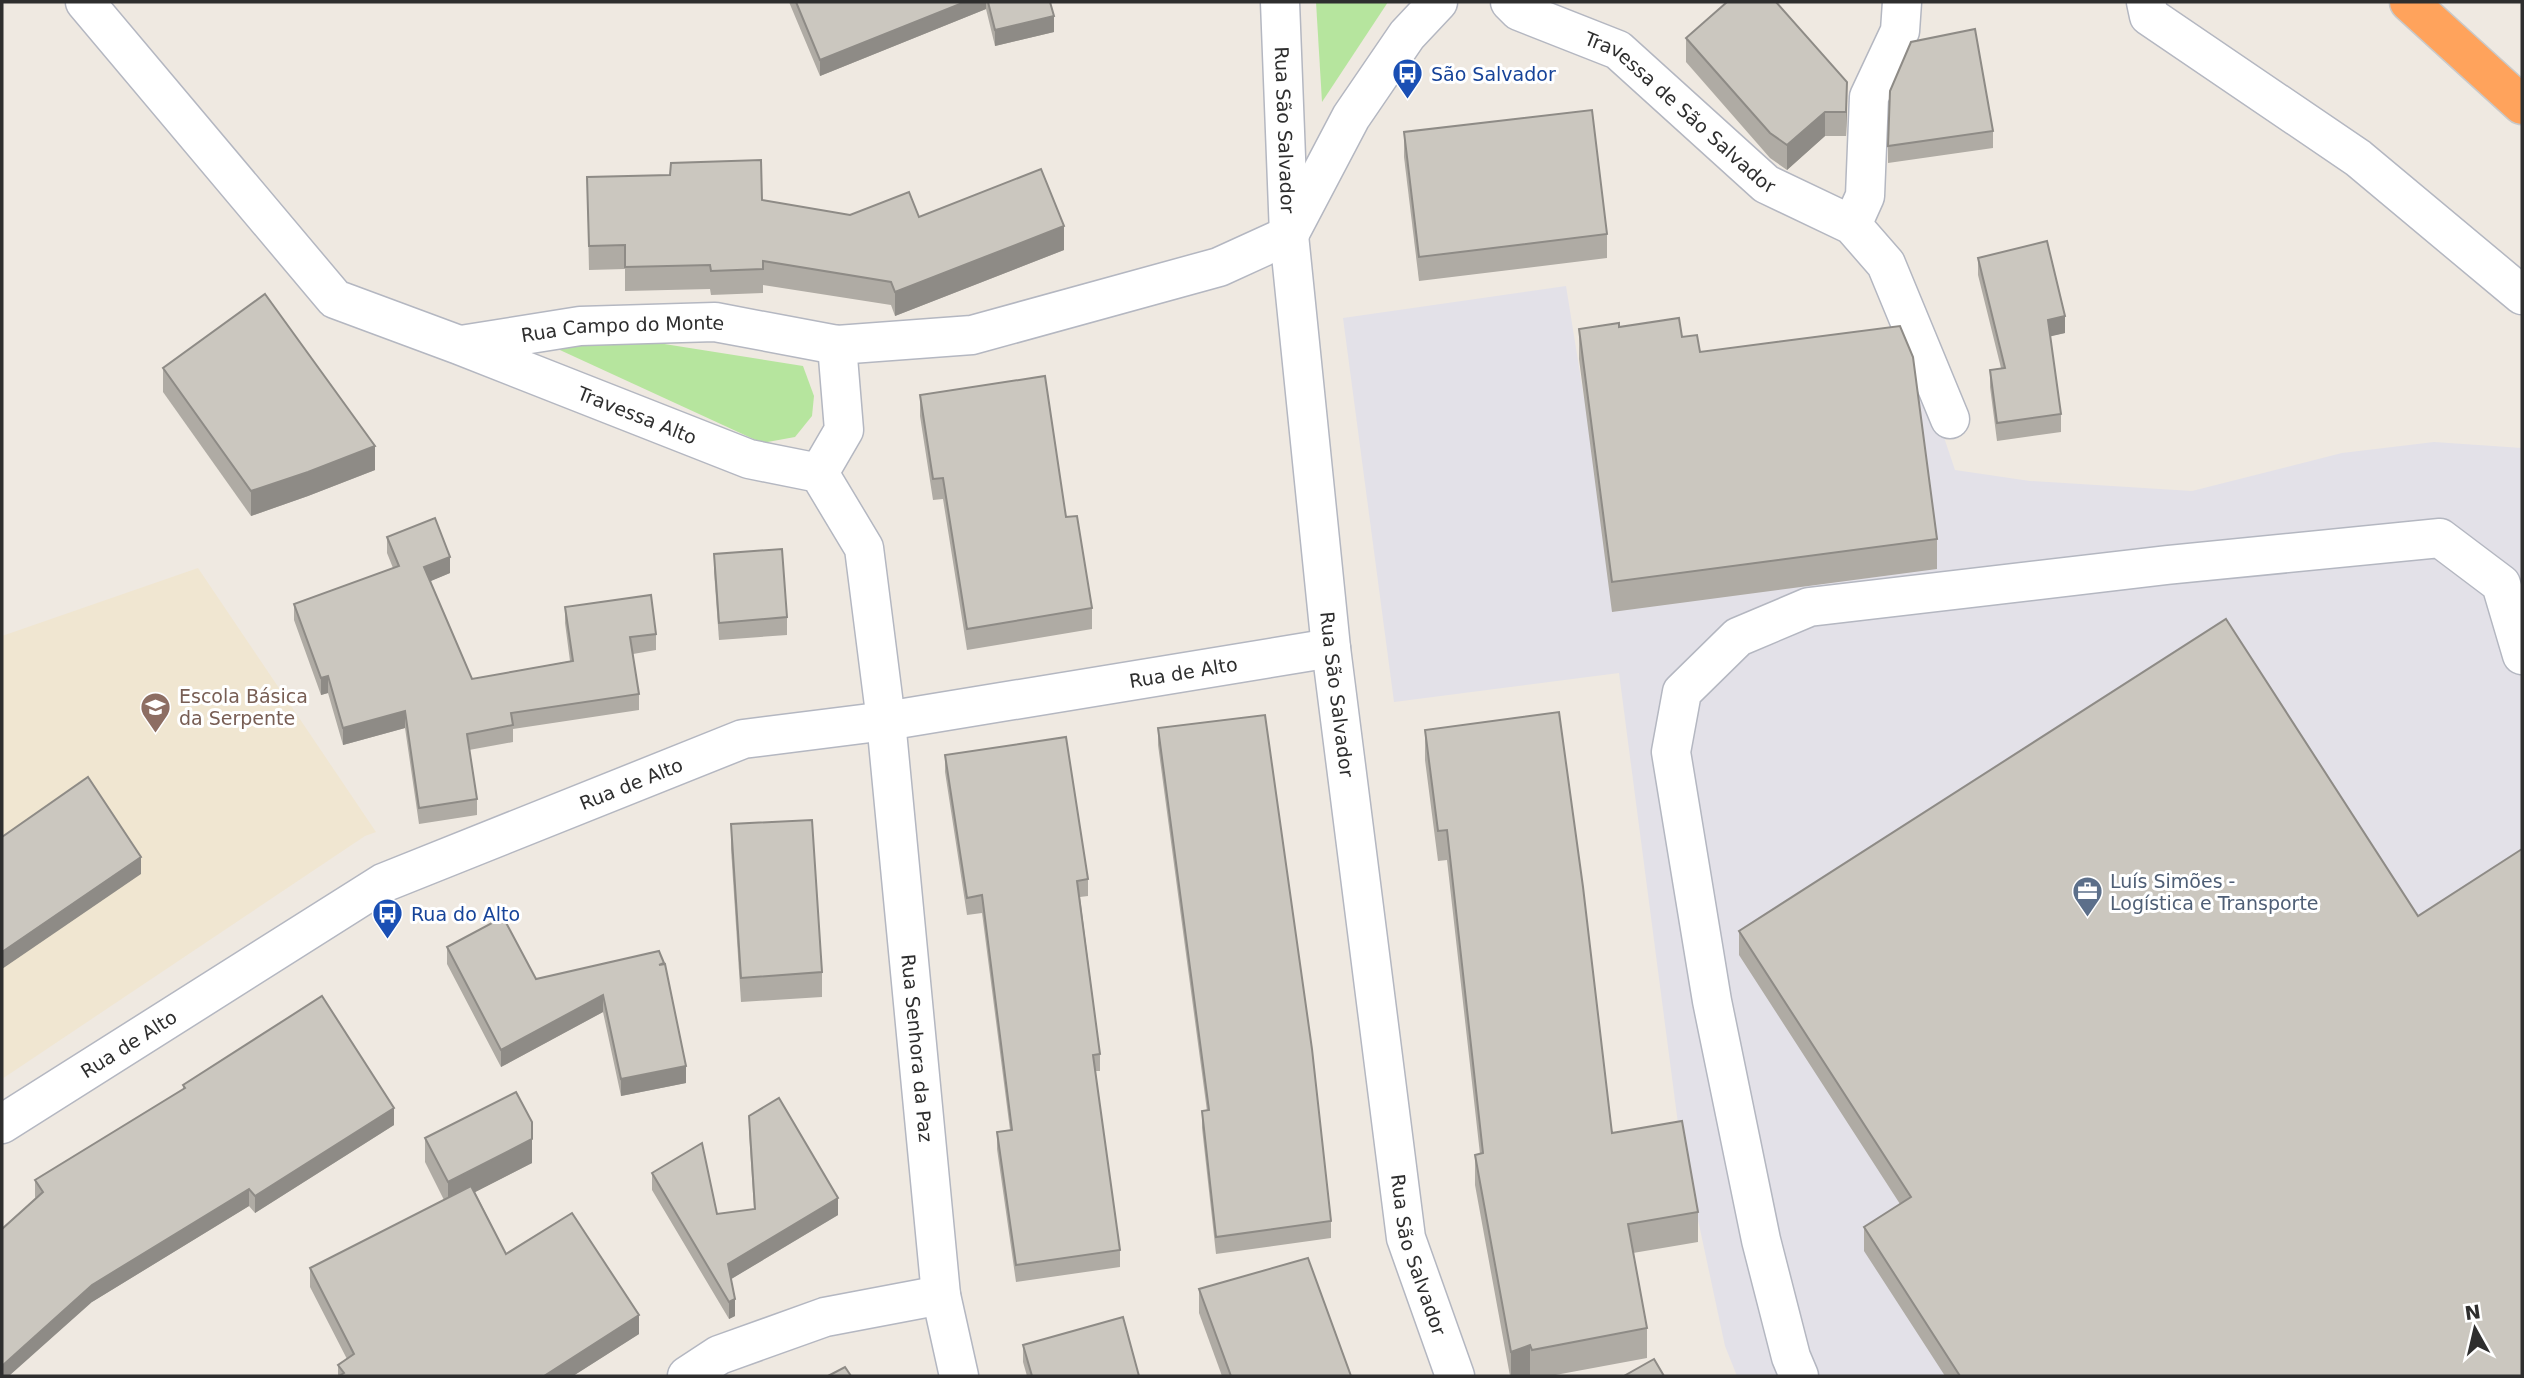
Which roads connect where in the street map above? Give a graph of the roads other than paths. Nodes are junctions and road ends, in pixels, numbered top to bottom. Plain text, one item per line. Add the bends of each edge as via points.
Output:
1 (85, 2) edge
2 (1280, 2) edge
3 (1438, 2) edge
4 (1510, 2) edge
5 (1902, 2) edge
6 (2146, 2) edge
7 (2409, 2) edge
8 (2522, 105) edge
9 (1852, 225) junction
10 (1289, 234) junction
11 (2522, 295) edge
12 (459, 345) junction
13 (837, 345) junction
14 (1950, 419) dead end
15 (819, 473) junction
16 (2512, 581) edge
17 (1331, 648) junction
18 (2522, 655) edge
19 (886, 721) junction
20 (2, 1124) edge
21 (941, 1295) junction
22 (687, 1376) edge
23 (959, 1376) edge
24 (1455, 1376) edge
25 (1799, 1376) edge

1 - 12 street, Rua Campo do Monte via 334,299
2 - 10 street, Rua São Salvador
3 - 10 street via 1408,35 1351,117
4 - 9 street, Travessa de São Salvador via 1519,11 1618,50 1766,184
5 - 9 street via 1900,31 1869,97 1865,196
6 - 11 street via 2149,16 2358,158
7 - 8 highway
9 - 14 street, Travessa de São Salvador via 1886,264
10 - 13 street, Rua Campo do Monte via 1219,267 972,335
10 - 17 street, Rua São Salvador
12 - 13 street, Rua Campo do Monte via 580,326 715,322
12 - 15 street, Travessa Alto via 749,459
13 - 15 street via 844,430
15 - 19 street via 864,548
16 - 18 street
16 - 25 street via 2440,538 1809,607 1738,637 1682,692 1671,752 1712,1001 1761,1241
17 - 19 street, Rua de Alto
17 - 24 street, Rua São Salvador via 1406,1238
19 - 20 street, Rua de Alto via 743,739 383,883
19 - 21 street, Rua Senhora da Paz
21 - 22 street via 825,1317 719,1355
21 - 23 street, Rua Senhora da Paz

